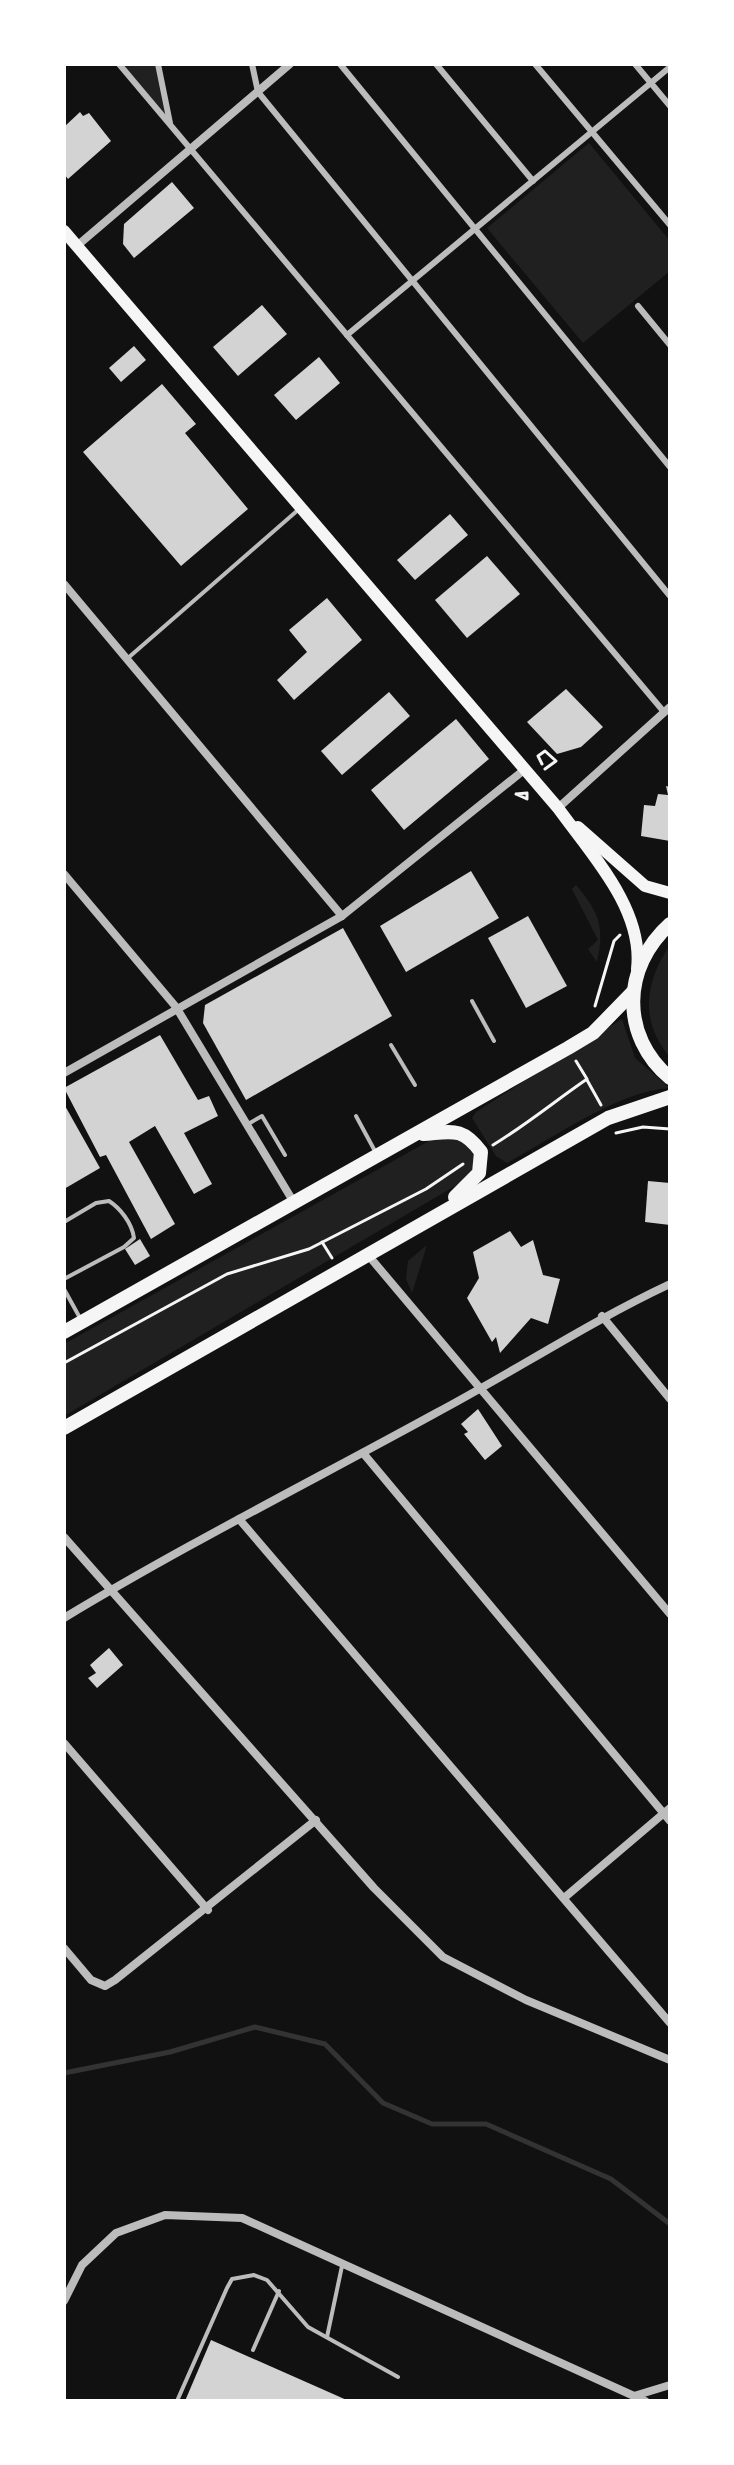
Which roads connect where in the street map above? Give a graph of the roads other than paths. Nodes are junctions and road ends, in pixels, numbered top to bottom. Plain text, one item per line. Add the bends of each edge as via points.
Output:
1 (119, 64) edge
2 (158, 64) edge
3 (252, 64) edge
4 (290, 64) edge
5 (340, 64) edge
6 (436, 64) edge
7 (535, 64) edge
8 (635, 64) edge
9 (670, 67) edge
10 (651, 83) junction
11 (258, 92) junction
12 (670, 106) edge
13 (171, 126) junction
14 (592, 132) junction
15 (190, 149) junction
16 (533, 181) junction
17 (670, 225) edge
18 (474, 229) junction
19 (64, 231) edge
20 (78, 245) junction
21 (413, 280) junction
22 (638, 306) dead end
23 (347, 335) junction
24 (670, 345) edge
25 (670, 467) edge
26 (299, 509) junction
27 (64, 584) edge
28 (670, 596) edge
29 (128, 658) junction
30 (667, 709) edge
31 (524, 770) junction
32 (558, 808) junction
33 (64, 874) edge
34 (670, 893) edge
35 (342, 916) junction
36 (670, 924) edge
37 (637, 972) junction
38 (632, 993) junction
39 (472, 1001) dead end
40 (176, 1007) junction
41 (494, 1041) dead end
42 (391, 1045) dead end
43 (64, 1073) edge
44 (670, 1078) edge
45 (415, 1085) dead end
46 (670, 1097) edge
47 (356, 1116) dead end
48 (247, 1124) junction
49 (415, 1134) junction
50 (285, 1155) dead end
51 (378, 1155) junction
52 (293, 1201) junction
53 (440, 1211) junction
54 (64, 1222) edge
55 (368, 1255) junction
56 (64, 1279) edge
57 (670, 1284) edge
58 (64, 1289) edge
59 (602, 1316) junction
60 (82, 1322) junction
61 (64, 1332) edge
62 (482, 1389) junction
63 (670, 1399) edge
64 (64, 1428) edge
65 (363, 1453) junction
66 (239, 1519) junction
67 (64, 1537) edge
68 (111, 1590) junction
69 (670, 1614) edge
70 (64, 1618) edge
71 (64, 1743) edge
72 (668, 1814) edge
73 (316, 1820) junction
74 (564, 1898) junction
75 (208, 1910) junction
76 (64, 1948) edge
77 (670, 2023) edge
78 (670, 2060) edge
79 (342, 2263) junction
80 (279, 2291) junction
81 (64, 2301) edge
82 (327, 2337) junction
83 (253, 2350) dead end
84 (398, 2377) dead end
85 (670, 2385) edge
86 (634, 2396) junction
87 (177, 2401) edge
88 (645, 2401) edge

1 - 13 street
2 - 13 street
3 - 11 street
4 - 11 street
5 - 18 street
6 - 16 street
7 - 14 street
8 - 10 street
9 - 10 street
10 - 12 street
10 - 14 street
11 - 15 street
11 - 21 street
13 - 15 street
14 - 16 street
14 - 17 street
15 - 20 street
15 - 23 street
16 - 18 street
18 - 21 street
18 - 25 street
19 - 20 main road
20 - 26 main road
21 - 23 street
21 - 28 street
22 - 24 street
23 - 30 street
26 - 29 lane
26 - 31 main road
27 - 29 street
29 - 35 street
30 - 32 street
31 - 32 main road
31 - 35 street
32 - 34 main road via 645,886
32 - 37 main road via 626,909 640,945
33 - 40 street
35 - 40 street
36 - 37 main road via 645,952
37 - 38 main road
38 - 44 main road via 646,1052
38 - 49 main road via 593,1033
39 - 41 lane
40 - 43 street
40 - 48 street
42 - 45 lane
46 - 53 main road via 608,1118
47 - 51 lane
48 - 50 lane via 262,1116
48 - 52 street
49 - 51 main road
49 - 53 main road via 456,1132 470,1136 481,1152 479,1173
51 - 52 main road
52 - 60 main road
53 - 55 main road
54 - 56 lane via 109,1201 133,1229 134,1238
55 - 62 street
55 - 64 main road
57 - 59 street
58 - 60 lane
59 - 62 street
59 - 63 street
60 - 61 main road
62 - 65 street
62 - 69 street
65 - 66 street
65 - 72 street
66 - 68 street
66 - 74 street
67 - 68 street
68 - 70 street
68 - 73 street
71 - 75 street
72 - 74 street
73 - 75 street
73 - 78 street via 412,1930 443,1957 526,2000
74 - 77 street
75 - 76 street via 105,1986 91,1980
79 - 81 street via 242,2218 165,2215 116,2233 82,2265
79 - 82 lane
79 - 86 street
80 - 82 lane via 308,2327
80 - 83 lane
80 - 87 lane via 254,2275 232,2279
82 - 84 lane
85 - 86 street
86 - 88 street

